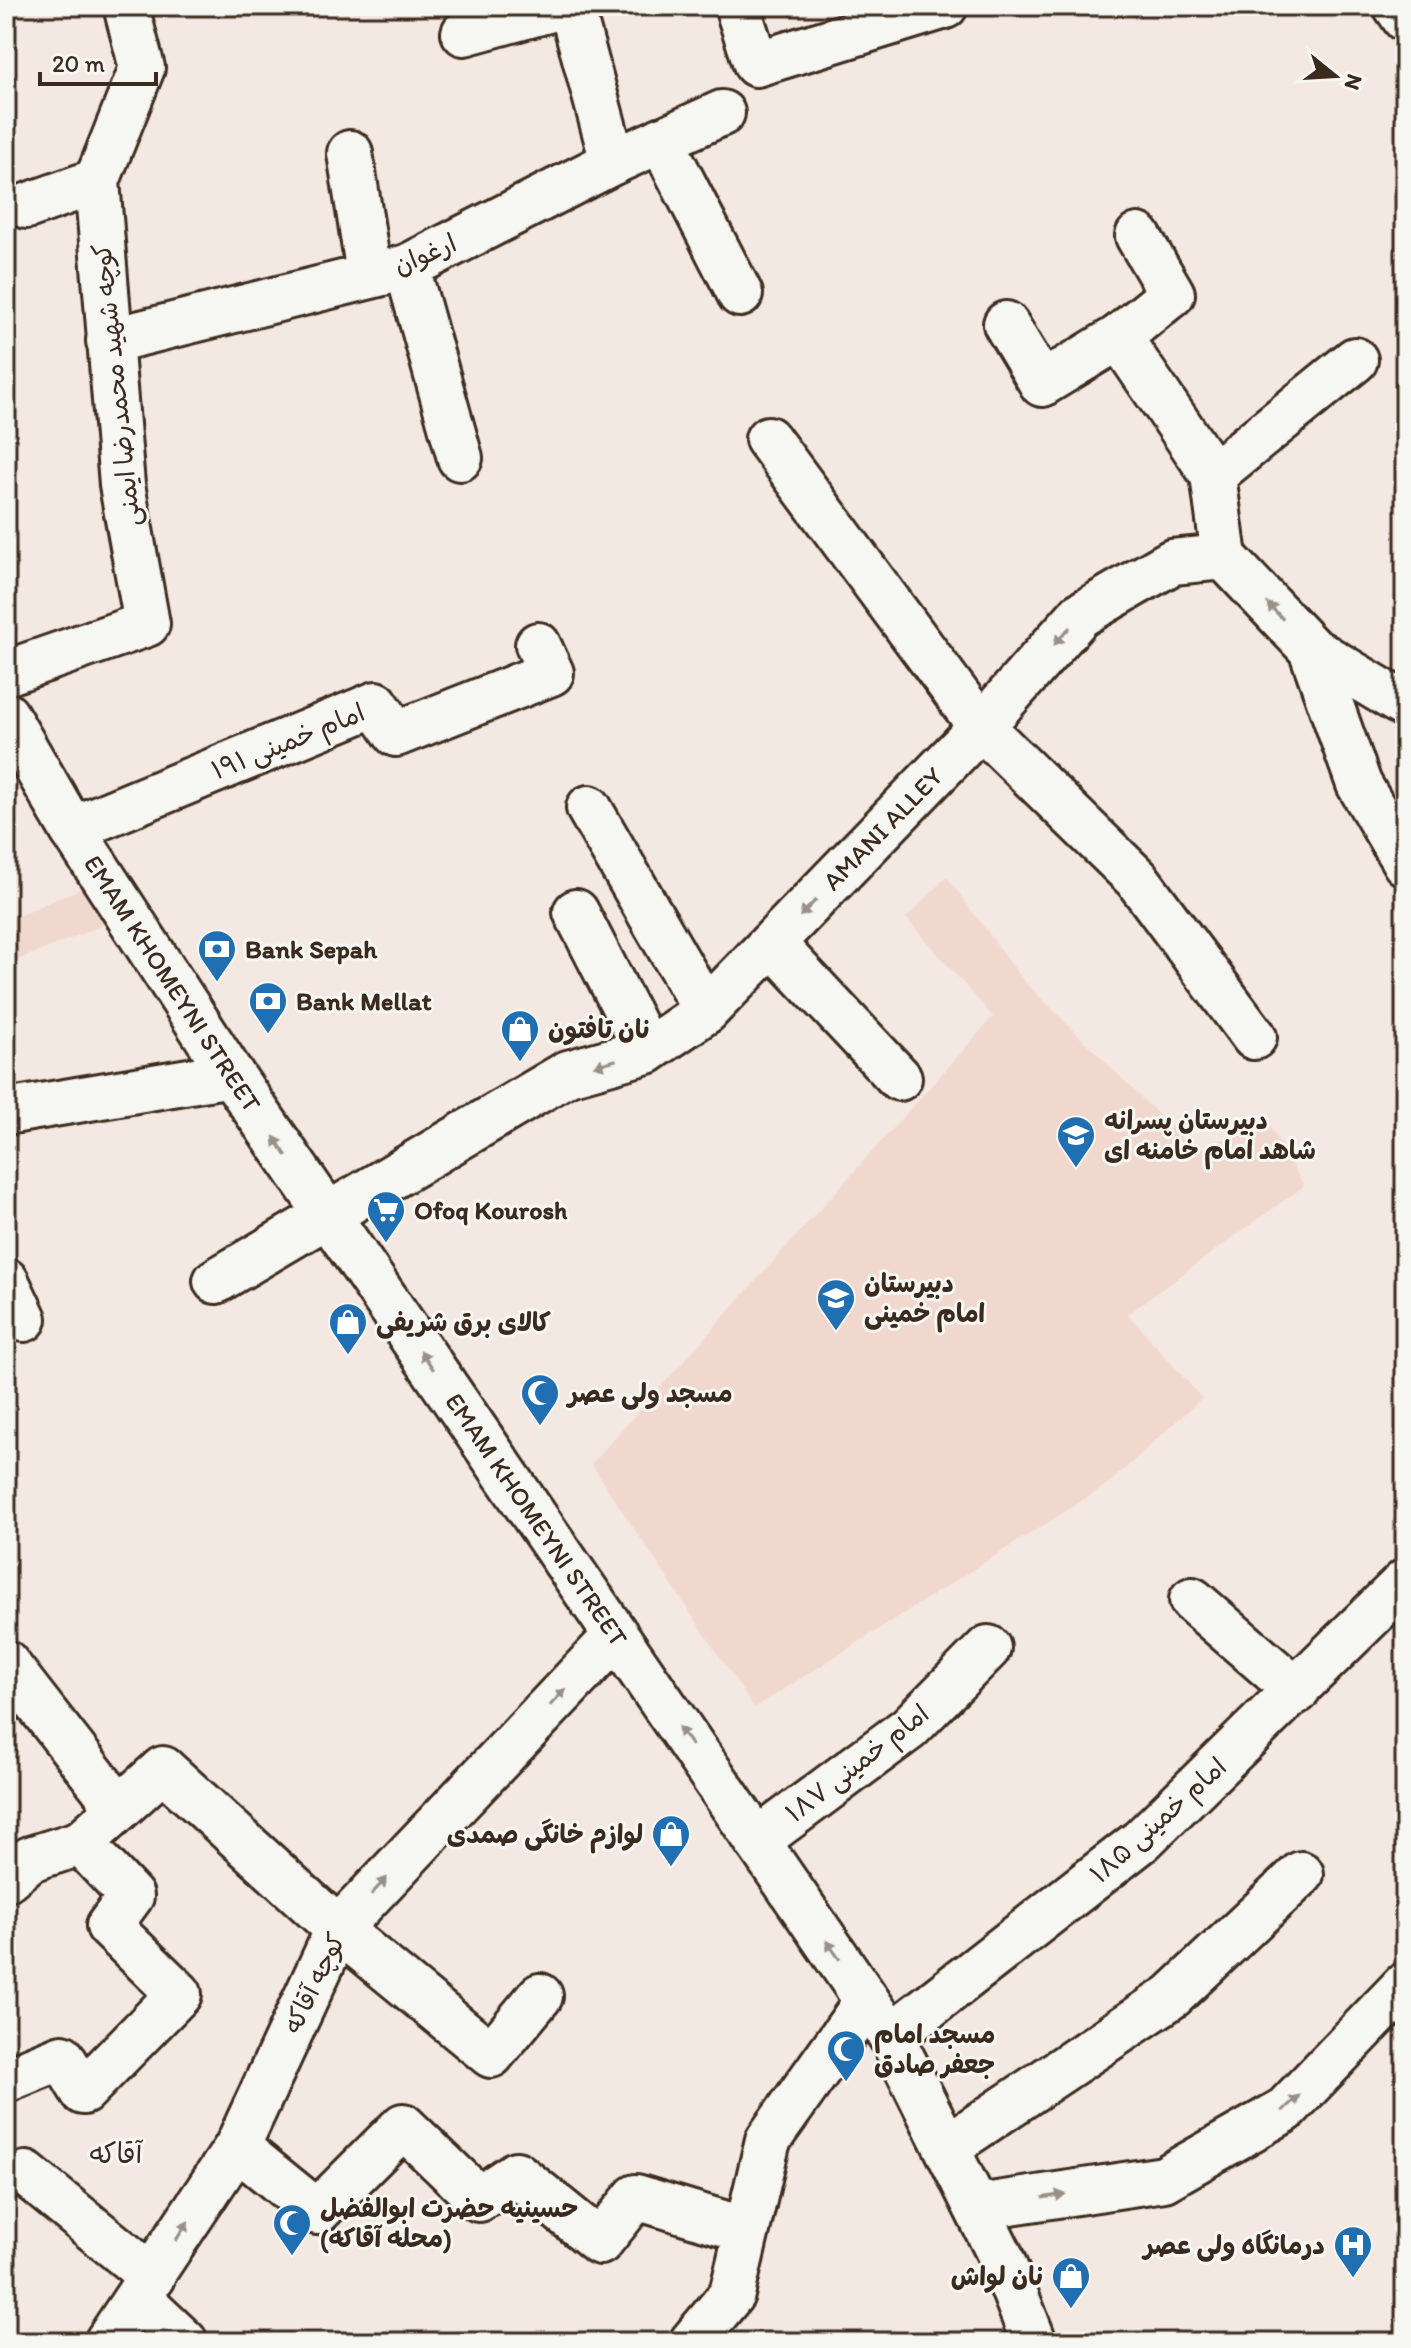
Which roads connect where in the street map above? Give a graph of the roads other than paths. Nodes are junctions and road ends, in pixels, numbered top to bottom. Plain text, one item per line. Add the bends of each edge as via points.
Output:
1 (126, 6) edge
2 (562, 6) edge
3 (571, 6) edge
4 (737, 6) edge
5 (945, 6) edge
6 (1396, 6) edge
7 (1405, 19) edge
8 (464, 33) dead end
9 (722, 113) dead end
10 (661, 140) junction
11 (350, 153) dead end
12 (613, 162) junction
13 (97, 181) junction
14 (27, 206) dead end
15 (1138, 236) dead end
16 (388, 270) junction
17 (740, 294) dead end
18 (1006, 324) dead end
19 (1119, 337) junction
20 (109, 341) junction
21 (1355, 360) dead end
22 (768, 439) dead end
23 (460, 458) dead end
24 (1213, 475) junction
25 (1224, 557) junction
26 (538, 645) dead end
27 (1311, 649) junction
28 (6, 673) edge
29 (1405, 705) edge
30 (6, 715) edge
31 (981, 727) junction
32 (589, 808) dead end
33 (72, 829) junction
34 (1405, 863) edge
35 (576, 912) dead end
36 (773, 944) junction
37 (706, 1011) junction
38 (1254, 1037) dead end
39 (647, 1051) junction
40 (231, 1074) junction
41 (899, 1078) dead end
42 (6, 1112) edge
43 (327, 1214) junction
44 (216, 1281) dead end
45 (1405, 1582) edge
46 (1192, 1600) dead end
47 (616, 1636) junction
48 (988, 1648) dead end
49 (6, 1663) edge
50 (1297, 1691) junction
51 (119, 1808) junction
52 (757, 1841) junction
53 (81, 1843) junction
54 (1301, 1874) dead end
55 (6, 1879) edge
56 (338, 1929) junction
57 (1405, 1985) edge
58 (540, 1996) dead end
59 (879, 2018) junction
60 (6, 2080) edge
61 (237, 2147) junction
62 (947, 2147) junction
63 (26, 2174) dead end
64 (977, 2207) junction
65 (746, 2230) junction
66 (145, 2288) junction
67 (107, 2342) edge
68 (185, 2342) edge
69 (692, 2342) edge
70 (1034, 2342) edge

1 - 13 street, کوچه شهید محمدرضا ایمنی via 142,68
2 - 8 street
3 - 12 street
4 - 5 street via 756,64
6 - 7 street
9 - 10 street, ارغوان
10 - 12 street, ارغوان
10 - 17 street
11 - 16 street
12 - 16 street, ارغوان
13 - 14 street
13 - 20 street, کوچه شهید محمدرضا ایمنی
15 - 19 street via 1172,294
16 - 20 street, ارغوان
16 - 23 street
18 - 19 street via 1042,384
19 - 24 street
20 - 28 street, کوچه شهید محمدرضا ایمنی via 122,485 147,624
21 - 24 street
22 - 31 street
24 - 25 street
27 -> 25 street
25 -> 31 street, AMANI ALLEY via 1172,562 1080,615
26 - 33 street, امام خمینی ۱۹۱ via 551,673 396,734 376,704
27 - 29 street
27 - 34 street via 1359,784
30 - 33 street, EMAM KHOMEYNI STREET
31 -> 36 street, AMANI ALLEY
31 - 38 street via 1137,879
32 - 37 street
33 - 40 street, EMAM KHOMEYNI STREET
35 - 39 street
36 - 37 street, AMANI ALLEY
36 - 41 street
37 - 39 street, AMANI ALLEY
39 -> 43 street, AMANI ALLEY via 568,1073
40 - 42 street
43 -> 40 street, EMAM KHOMEYNI STREET
43 - 44 street, AMANI ALLEY
47 -> 43 street, EMAM KHOMEYNI STREET
45 - 50 street, امام خمینی ۱۸۵
46 - 50 street
52 -> 47 street, EMAM KHOMEYNI STREET
56 -> 47 street, کوچه آقاکه
48 - 52 street, امام خمینی ۱۸۷ via 909,1728
49 - 51 street
50 - 59 street, امام خمینی ۱۸۵ via 1141,1841
51 - 53 street
51 - 56 street via 163,1769
59 -> 52 street, EMAM KHOMEYNI STREET
53 - 55 street via 30,1859
53 - 60 street via 131,1896 109,1926 179,1994 83,2092 62,2057
54 - 62 street via 1172,1996
56 - 58 street via 491,2055
56 - 61 street, کوچه آقاکه
64 -> 57 street via 1164,2179 1285,2110
59 - 62 street, EMAM KHOMEYNI STREET
59 - 65 street, امام خمینی ۱۸۵ via 768,2140
61 - 65 street via 317,2212 403,2126 479,2199 516,2174 600,2242 636,2197
66 -> 61 street, کوچه آقاکه
62 - 64 street, EMAM KHOMEYNI STREET
63 - 66 street
64 - 70 street, EMAM KHOMEYNI STREET
65 - 69 street, امام خمینی ۱۸۵ via 732,2294
66 - 67 street, کوچه آقاکه
66 - 68 street

